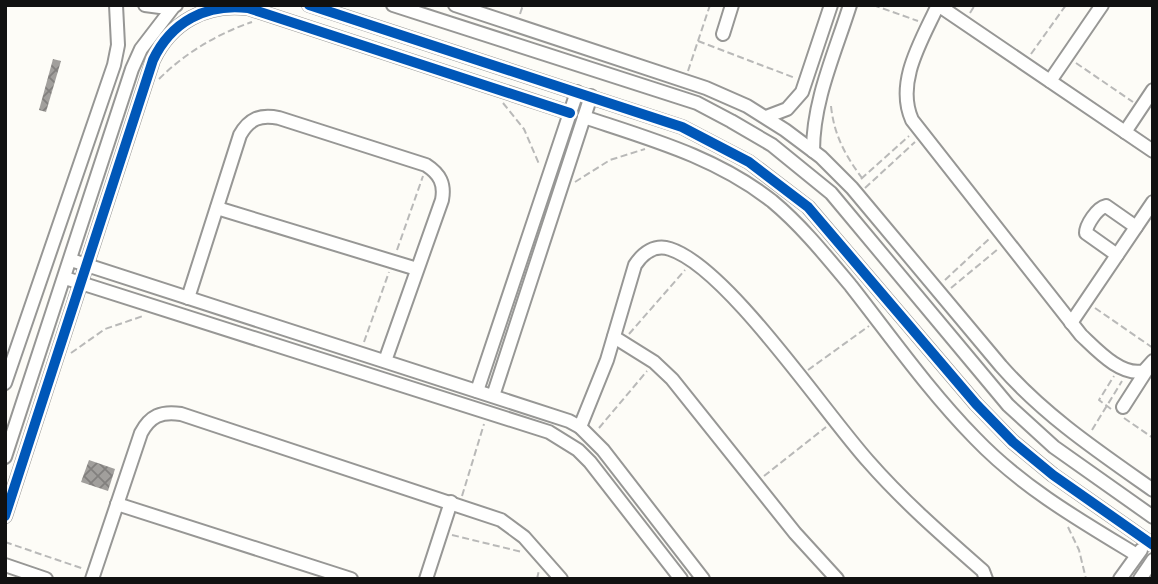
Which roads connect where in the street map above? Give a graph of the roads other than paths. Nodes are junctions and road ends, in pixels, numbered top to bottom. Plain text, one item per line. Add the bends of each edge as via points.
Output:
1 (116, 5) edge
2 (145, 5) edge
3 (309, 5) edge
4 (393, 5) edge
5 (454, 5) edge
6 (732, 5) edge
7 (831, 5) edge
8 (850, 5) edge
9 (175, 6) edge
10 (1100, 6) edge
11 (723, 34) dead end
12 (1050, 81) junction
13 (1153, 90) edge
14 (577, 92) junction
15 (591, 96) junction
16 (570, 113) junction
17 (584, 117) junction
18 (766, 117) junction
19 (1125, 132) junction
20 (813, 151) junction
21 (1153, 151) edge
22 (784, 154) junction
23 (769, 176) junction
24 (1153, 202) edge
25 (217, 208) junction
26 (1136, 227) junction
27 (1117, 255) junction
28 (71, 260) junction
29 (87, 265) junction
30 (417, 269) junction
31 (65, 278) junction
32 (82, 284) junction
33 (188, 298) junction
34 (888, 299) junction
35 (874, 316) junction
36 (1071, 323) junction
37 (618, 339) junction
38 (385, 361) junction
39 (1150, 365) edge
40 (429, 375) junction
41 (5, 383) edge
42 (477, 391) junction
43 (424, 393) junction
44 (493, 396) junction
45 (1123, 407) dead end
46 (580, 427) junction
47 (5, 457) edge
48 (1153, 490) edge
49 (117, 504) junction
50 (455, 504) junction
51 (5, 516) edge
52 (1152, 516) edge
53 (1150, 543) edge
54 (1137, 555) junction
55 (5, 565) edge
56 (1151, 566) edge
57 (93, 576) edge
58 (46, 579) edge
59 (351, 579) edge
60 (426, 579) edge
61 (561, 579) edge
62 (681, 579) edge
63 (703, 579) edge
64 (837, 579) edge
65 (986, 579) edge
66 (1120, 579) edge
67 (1140, 579) edge

1 - 41 street via 114,65
2 - 9 street
3 - 14 street
4 - 22 street via 697,103
5 - 18 street via 684,80
6 - 11 street
7 - 18 street via 796,102
8 - 20 street via 819,101
9 - 28 street via 141,49 132,69
10 - 12 street
12 - 19 street
12 - 36 street via 938,5 905,90 908,110 920,131
13 - 19 street
14 - 15 street
14 - 16 street
15 - 17 street
15 - 23 street via 682,127
16 - 29 street via 248,8 217,8 188,19 164,41 153,60
16 - 42 street
17 - 35 street via 681,149 743,180 797,223
17 - 44 street
18 - 20 street
19 - 21 street
20 - 48 street via 858,194 1027,394
22 - 23 street
22 - 52 street via 831,193 1008,405 1054,447
23 - 34 street via 808,207
24 - 26 street
25 - 30 street
25 - 30 street via 246,124 267,115 279,118 435,171 444,190
25 - 33 street
26 - 27 street
26 - 27 street via 1106,206 1086,228 1086,233
27 - 36 street
28 - 29 street
28 - 31 street
29 - 32 street
29 - 33 street
30 - 38 street
31 - 32 street
31 - 47 street
32 - 43 street
32 - 51 street
33 - 38 street
34 - 35 street
34 - 53 street via 1013,442
35 - 54 street via 998,461 1052,503
36 - 39 street via 1128,372 1139,373
37 - 46 street
37 - 64 street via 672,379
37 - 65 street via 641,256 659,247 670,248 692,261 727,290 918,515
38 - 40 street
39 - 45 street
40 - 42 street
40 - 43 street
42 - 44 street
43 - 62 street via 549,432 578,450
44 - 46 street
46 - 63 street
49 - 50 street via 141,433 157,415 169,412
49 - 57 street
49 - 59 street
50 - 60 street
50 - 61 street via 507,523
53 - 54 street
54 - 66 street
55 - 58 street
56 - 67 street

